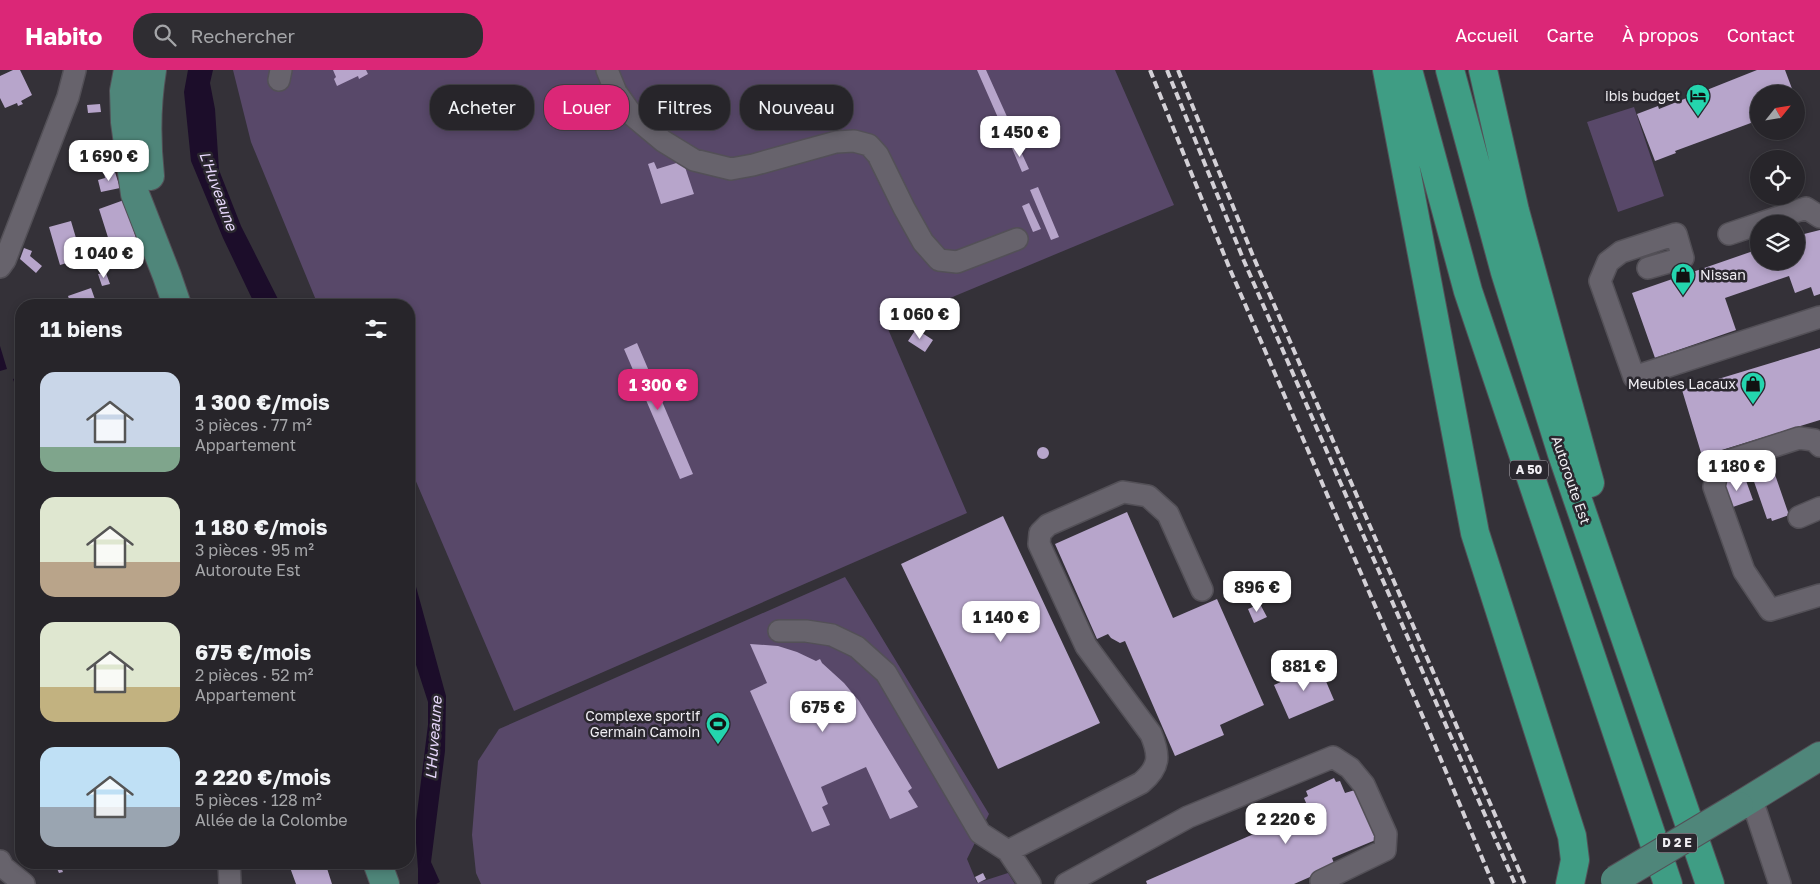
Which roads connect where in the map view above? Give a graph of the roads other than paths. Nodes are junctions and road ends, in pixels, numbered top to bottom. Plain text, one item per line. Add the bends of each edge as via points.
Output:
1 (75, 70) edge
2 (128, 70) edge
3 (146, 70) edge
4 (152, 70) edge
5 (607, 70) edge
6 (1387, 70) edge
7 (1408, 70) edge
8 (1450, 70) edge
9 (1483, 70) edge
10 (147, 132) junction
11 (1820, 217) edge
12 (1730, 234) dead end
13 (1016, 238) dead end
14 (0, 267) edge
15 (1648, 268) dead end
16 (168, 276) junction
17 (175, 299) edge
18 (1820, 317) edge
19 (1820, 446) edge
20 (1820, 508) edge
21 (1799, 517) dead end
22 (1202, 590) dead end
23 (1820, 595) edge
24 (779, 631) dead end
25 (1665, 754) junction
26 (1820, 756) edge
27 (1745, 802) junction
28 (1008, 851) junction
29 (229, 869) edge
30 (379, 869) edge
31 (2, 871) edge
32 (1321, 881) dead end
33 (1609, 883) edge
34 (24, 884) edge
35 (230, 884) edge
36 (385, 884) edge
37 (1030, 884) edge
38 (1066, 884) edge
39 (1570, 884) edge
40 (1668, 884) edge
41 (1710, 884) edge
42 (1780, 884) edge

1 - 14 street via 64,106
2 - 16 main road via 124,91 125,122 136,194
3 - 10 street via 139,114
4 - 10 main road
5 - 13 street via 616,92 632,116 662,141 694,160 731,169 836,142 854,141 869,145 878,155 923,242 939,260 957,262
6 - 39 highway via 1475,533 1572,836 1575,860
7 - 40 highway, A 50 via 1468,291
8 - 25 highway, Autoroute Est / A 50 via 1505,272
9 - 25 highway via 1515,211
10 - 16 main road via 152,193
11 - 12 street via 1806,208
15 - 18 street via 1683,258 1676,234 1621,252 1608,262 1600,281 1634,377
16 - 17 main road
19 - 23 street via 1814,440 1799,438 1728,460 1717,473 1714,487 1744,571 1770,610
20 - 21 street
22 - 28 street via 1168,514 1148,496 1123,492 1048,525 1040,533 1039,544 1086,646 1150,734 1158,750 1151,775 1141,783
24 - 28 street via 832,635 857,647 886,673 980,833
25 - 41 highway, Autoroute Est / A 50
26 - 27 main road, D 2 E
27 - 33 main road, D 2 E, bridge
27 - 42 street
28 - 37 street
29 - 35 street
30 - 36 main road
31 - 34 street
32 - 38 street via 1385,850 1386,834 1364,785 1350,768 1333,757 1188,817

